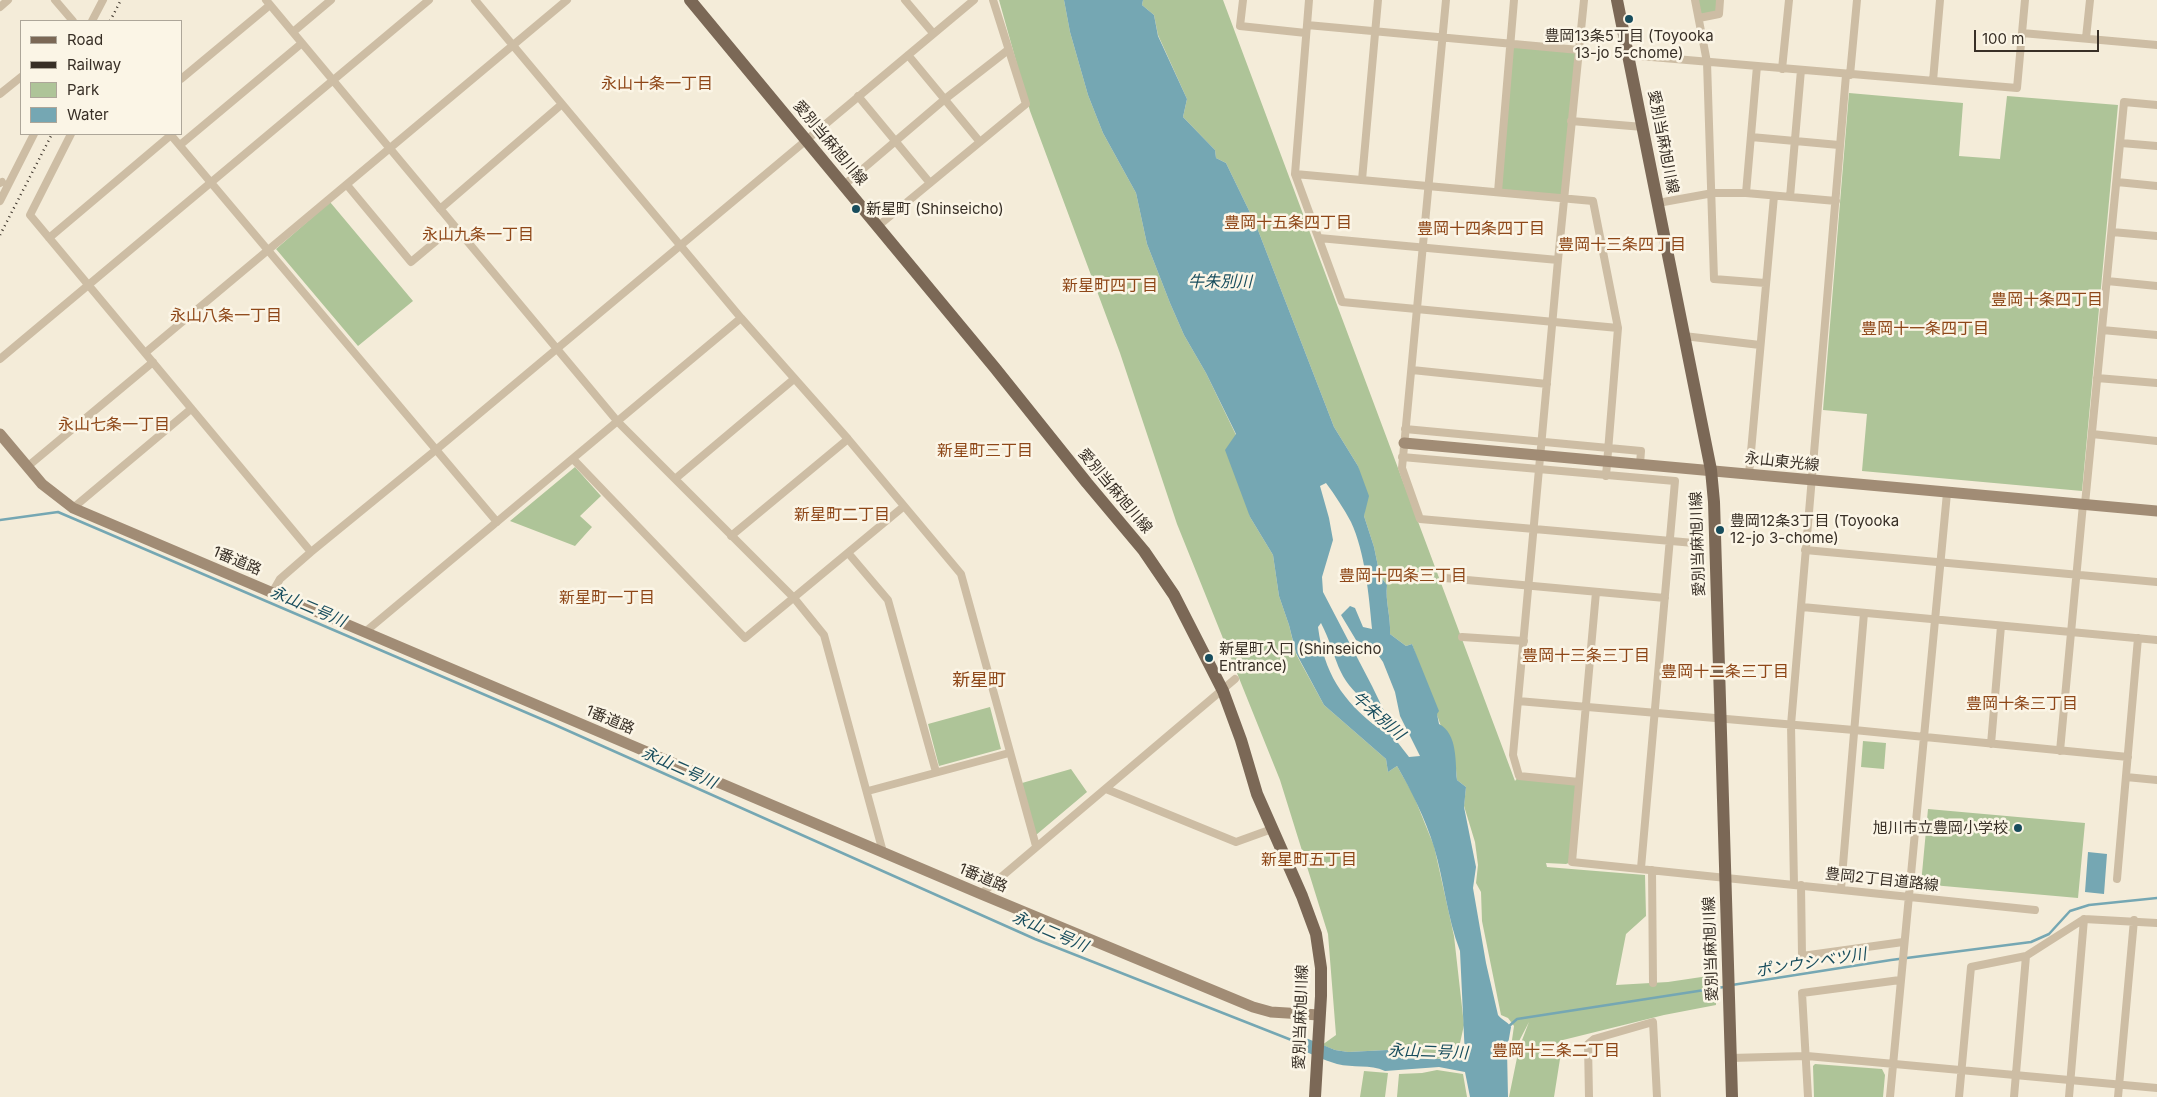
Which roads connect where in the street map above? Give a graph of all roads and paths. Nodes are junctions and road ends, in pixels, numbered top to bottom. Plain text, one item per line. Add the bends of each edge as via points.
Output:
1 (8, 0) edge
2 (55, 0) edge
3 (103, 0) edge
4 (331, 0) edge
5 (429, 0) edge
6 (475, 0) edge
7 (568, 0) edge
8 (690, 0) edge
9 (905, 0) edge
10 (974, 0) edge
11 (993, 0) edge
12 (1243, 0) edge
13 (1310, 0) edge
14 (1378, 0) edge
15 (1446, 0) edge
16 (1514, 0) edge
17 (1584, 0) edge
18 (1617, 0) edge
19 (1695, 0) edge
20 (1720, 0) edge
21 (1789, 0) edge
22 (1857, 0) edge
23 (1940, 0) edge
24 (2025, 0) edge
25 (2090, 0) edge
26 (268, 2) edge
27 (0, 7) edge
28 (1699, 18) junction
29 (72, 20) edge
30 (93, 20) edge
31 (1307, 29) junction
32 (293, 32) junction
33 (1375, 32) junction
34 (933, 33) junction
35 (2022, 33) junction
36 (1442, 38) junction
37 (2086, 38) junction
38 (302, 43) junction
39 (1510, 44) junction
40 (2157, 45) edge
41 (513, 46) junction
42 (1008, 50) junction
43 (1578, 50) junction
44 (1628, 54) junction
45 (908, 55) junction
46 (1707, 62) junction
47 (1758, 66) junction
48 (1782, 69) junction
49 (1801, 70) junction
50 (1848, 75) junction
51 (20, 78) edge
52 (182, 78) edge
53 (333, 80) junction
54 (1933, 81) junction
55 (0, 94) edge
56 (858, 96) junction
57 (945, 99) junction
58 (562, 104) junction
59 (2157, 105) edge
60 (1571, 121) junction
61 (1643, 127) junction
62 (33, 135) edge
63 (70, 135) edge
64 (170, 135) edge
65 (172, 135) edge
66 (1751, 137) junction
67 (806, 139) junction
68 (1795, 141) junction
69 (895, 142) junction
70 (980, 142) junction
71 (2120, 143) junction
72 (180, 145) junction
73 (1839, 145) junction
74 (2157, 146) edge
75 (390, 149) junction
76 (1295, 174) junction
77 (1362, 180) junction
78 (211, 182) junction
79 (2117, 182) junction
80 (2, 183) edge
81 (930, 183) junction
82 (347, 185) junction
83 (844, 186) junction
84 (1429, 186) junction
85 (2157, 186) edge
86 (1498, 192) junction
87 (1712, 193) junction
88 (1746, 193) junction
89 (1774, 196) junction
90 (1790, 197) junction
91 (1564, 198) junction
92 (0, 201) edge
93 (1836, 201) junction
94 (1658, 202) junction
95 (440, 209) junction
96 (454, 226) junction
97 (878, 226) junction
98 (2112, 232) junction
99 (2157, 236) edge
100 (49, 238) junction
101 (1319, 238) junction
102 (680, 244) junction
103 (1424, 247) junction
104 (270, 250) junction
105 (1558, 260) junction
106 (2107, 281) junction
107 (1765, 283) junction
108 (88, 284) junction
109 (2157, 286) edge
110 (1418, 310) junction
111 (741, 318) junction
112 (1552, 323) junction
113 (1618, 328) junction
114 (2102, 330) junction
115 (2157, 335) edge
116 (1684, 336) junction
117 (1760, 345) junction
118 (556, 349) junction
119 (145, 353) junction
120 (0, 359) edge
121 (153, 362) junction
122 (1412, 370) junction
123 (2097, 378) junction
124 (794, 379) junction
125 (2157, 383) edge
126 (1547, 384) junction
127 (191, 409) junction
128 (618, 422) junction
129 (1405, 429) junction
130 (0, 434) edge
131 (2092, 434) junction
132 (1473, 436) junction
133 (848, 439) junction
134 (2157, 441) edge
135 (1541, 442) junction
136 (1404, 443) junction
137 (1608, 448) junction
138 (437, 449) junction
139 (1472, 449) junction
140 (1540, 455) junction
141 (1402, 457) junction
142 (573, 459) junction
143 (1607, 462) junction
144 (1471, 463) junction
145 (1640, 464) junction
146 (27, 467) junction
147 (1539, 469) junction
148 (1711, 470) junction
149 (1749, 474) junction
150 (1606, 476) junction
151 (675, 478) junction
152 (1811, 480) junction
153 (1947, 493) junction
154 (2084, 504) junction
155 (74, 508) junction
156 (903, 508) junction
157 (2157, 511) edge
158 (497, 522) junction
159 (1534, 529) junction
160 (731, 536) junction
161 (1670, 541) junction
162 (1694, 543) dead end
163 (1805, 550) junction
164 (311, 552) junction
165 (849, 554) junction
166 (1940, 562) junction
167 (2076, 575) junction
168 (1445, 578) dead end
169 (2157, 582) edge
170 (1529, 585) junction
171 (1596, 592) junction
172 (272, 593) junction
173 (794, 598) junction
174 (1664, 598) junction
175 (1802, 606) junction
176 (1864, 613) junction
177 (1936, 619) junction
178 (2001, 626) junction
179 (365, 632) junction
180 (2071, 632) junction
181 (1462, 637) dead end
182 (2138, 638) junction
183 (2157, 640) edge
184 (1524, 642) junction
185 (1235, 679) dead end
186 (1223, 691) junction
187 (1518, 701) junction
188 (1586, 706) junction
189 (1654, 713) junction
190 (1720, 719) junction
191 (1791, 725) junction
192 (1854, 730) junction
193 (1924, 737) junction
194 (1991, 744) junction
195 (2060, 751) junction
196 (1009, 753) junction
197 (2128, 758) junction
198 (936, 772) junction
199 (2126, 777) junction
200 (2157, 780) edge
201 (1579, 782) junction
202 (1106, 789) junction
203 (868, 791) junction
204 (1272, 829) junction
205 (1036, 846) junction
206 (883, 852) junction
207 (1641, 868) junction
208 (1652, 870) junction
209 (1725, 879) junction
210 (2117, 879) dead end
211 (1797, 885) junction
212 (1841, 889) junction
213 (981, 894) junction
214 (1908, 896) junction
215 (2035, 910) dead end
216 (2084, 919) junction
217 (2134, 920) junction
218 (2157, 923) edge
219 (1904, 942) junction
220 (2026, 956) junction
221 (1900, 980) junction
222 (1652, 983) dead end
223 (1320, 1015) junction
224 (1807, 1056) junction
225 (1730, 1058) junction
226 (1893, 1063) junction
227 (1961, 1070) junction
228 (2016, 1075) junction
229 (2070, 1080) junction
230 (2119, 1085) junction
231 (2157, 1088) edge
232 (1315, 1097) edge
233 (1589, 1097) edge
234 (1657, 1097) edge
235 (1732, 1097) edge
236 (1808, 1097) edge
237 (1890, 1097) edge
238 (1959, 1097) edge
239 (2014, 1097) edge
240 (2069, 1097) edge
241 (2118, 1097) edge

1 - 27 street
2 - 29 street
3 - 30 street
4 - 32 street
5 - 53 street
6 - 41 street
7 - 41 street
8 - 67 main road, 愛別当麻旭川線
9 - 34 street
10 - 34 street
11 - 42 street
12 - 31 street via 1240,26
13 - 31 street
14 - 33 street
15 - 36 street
16 - 39 street
17 - 43 street
18 - 44 main road, 愛別当麻旭川線
19 - 28 street
20 - 28 street via 1719,14
21 - 48 street
22 - 50 street
23 - 54 street
24 - 35 street
25 - 37 street
26 - 32 street
26 - 52 street
28 - 46 street
31 - 33 street
31 - 76 street
32 - 38 street
33 - 36 street
33 - 77 street
34 - 45 street
35 - 37 street
35 - 54 street via 2017,88
36 - 39 street
36 - 84 street
37 - 40 street
38 - 53 street
38 - 72 street
39 - 43 street
39 - 86 street
41 - 58 street
41 - 75 street
42 - 57 street
42 - 70 street via 1026,104
43 - 60 street
44 - 46 street
44 - 61 main road, 愛別当麻旭川線
45 - 56 street
45 - 57 street
46 - 47 street
46 - 87 street
47 - 48 street
47 - 66 street
48 - 49 street
49 - 50 street
49 - 68 street
50 - 54 street
50 - 73 street
51 - 55 street
53 - 75 street
53 - 78 street
56 - 67 street
56 - 69 street
57 - 69 street
57 - 70 street
58 - 95 street
58 - 102 street
59 - 71 street via 2124,102
60 - 61 street
60 - 91 street
61 - 94 main road, 愛別当麻旭川線
62 - 80 street
63 - 100 street via 30,215
64 - 100 street
65 - 72 street
66 - 68 street
66 - 88 street
67 - 83 main road, 愛別当麻旭川線
67 - 102 street
68 - 73 street
68 - 90 street
69 - 81 street
69 - 83 street
70 - 81 street
71 - 74 street
71 - 79 street
72 - 78 street
73 - 93 street
75 - 82 street
75 - 95 street
76 - 77 street
76 - 101 street
77 - 84 street
78 - 104 street
78 - 108 street
79 - 85 street
79 - 98 street
80 - 92 street
81 - 97 street
82 - 96 street via 411,262
82 - 104 street
83 - 97 main road, 愛別当麻旭川線
84 - 86 street
84 - 103 street
86 - 91 street
87 - 88 street
87 - 94 street
87 - 107 street via 1714,279
88 - 89 street
89 - 90 street
89 - 107 street
90 - 93 street
91 - 105 street
91 - 113 street via 1593,201
93 - 152 street
94 - 116 main road, 愛別当麻旭川線
95 - 96 street
96 - 118 street
97 - 186 main road, 愛別当麻旭川線 via 1144,551 1174,595
98 - 99 street
98 - 106 street
100 - 108 street
101 - 103 street
101 - 110 street via 1342,302
102 - 111 street
102 - 118 street
103 - 105 street
103 - 110 street
104 - 119 street
104 - 138 street
105 - 112 street
106 - 109 street
106 - 114 street
107 - 117 street
108 - 119 street
108 - 120 street
110 - 112 street
110 - 122 street
111 - 124 street
111 - 128 street
112 - 113 street
112 - 126 street
113 - 137 street
114 - 115 street
114 - 123 street
116 - 117 street
116 - 148 main road, 愛別当麻旭川線
117 - 149 street
118 - 128 street
118 - 138 street
119 - 121 street
121 - 127 street
121 - 146 street
122 - 126 street
122 - 129 street
123 - 125 street
123 - 131 street
124 - 133 street
124 - 151 street
126 - 135 street
127 - 155 street
127 - 164 street
128 - 142 street
128 - 151 street
129 - 132 street
129 - 136 street
130 - 146 street, 1番道路
131 - 134 street
131 - 154 street
132 - 135 street
132 - 139 street
133 - 156 street
133 - 160 street
135 - 137 street
135 - 140 street
136 - 139 street, 永山東光線
136 - 141 street
137 - 143 street
137 - 145 street via 1641,451
138 - 158 street
138 - 164 street
139 - 140 street, 永山東光線
139 - 144 street
140 - 143 street, 永山東光線
140 - 147 street
141 - 144 street
141 - 159 street via 1402,468 1420,519
142 - 158 street
142 - 173 street via 745,638
143 - 145 street, 永山東光線
143 - 150 street
144 - 147 street
145 - 148 street, 永山東光線
146 - 155 street, 1番道路 via 42,484
147 - 150 street
147 - 159 street
148 - 149 street, 永山東光線
148 - 190 main road, 愛別当麻旭川線
149 - 152 street, 永山東光線
150 - 161 street via 1675,481
151 - 160 street
152 - 153 street, 永山東光線
152 - 163 street
153 - 154 street, 永山東光線
153 - 166 street
154 - 157 street, 永山東光線
154 - 167 street
155 - 172 street, 1番道路
156 - 165 street
156 - 196 street via 961,574
158 - 179 street
159 - 161 street
159 - 170 street
160 - 173 street
161 - 162 street
161 - 174 street
163 - 166 street
163 - 175 street
164 - 172 street via 280,579
165 - 173 street
165 - 198 street via 888,600
166 - 167 street
166 - 177 street
167 - 169 street
167 - 180 street
168 - 170 street
170 - 171 street
170 - 184 street
171 - 174 street
171 - 188 street
172 - 179 street, 1番道路
173 - 203 street via 824,635
174 - 189 street
175 - 176 street
175 - 191 street
176 - 177 street
176 - 192 street
177 - 178 street
177 - 193 street
178 - 180 street
178 - 194 street
179 - 206 street, 1番道路
180 - 182 street
180 - 195 street
181 - 184 street
182 - 183 street
182 - 197 street
184 - 187 street
185 - 186 street
186 - 202 street
186 - 204 main road, 愛別当麻旭川線
187 - 188 street
187 - 201 street via 1513,755 1519,776
188 - 189 street
188 - 201 street
189 - 190 street
189 - 207 street
190 - 191 street
190 - 209 main road, 愛別当麻旭川線
191 - 192 street
191 - 211 street
192 - 193 street
192 - 212 street
193 - 194 street
193 - 214 street
194 - 195 street
195 - 197 street
196 - 198 street
196 - 205 street
197 - 199 street
198 - 203 street
199 - 200 street
199 - 210 street
201 - 207 street, 豊岡2丁目道路線 via 1572,862
202 - 204 street via 1236,842
202 - 205 street
203 - 206 street
204 - 223 main road, 愛別当麻旭川線 via 1316,934 1321,968
205 - 213 street
206 - 213 street, 1番道路
207 - 208 street, 豊岡2丁目道路線
208 - 209 street, 豊岡2丁目道路線
208 - 222 street
209 - 211 street, 豊岡2丁目道路線
209 - 225 main road, 愛別当麻旭川線
211 - 212 street, 豊岡2丁目道路線
211 - 219 street via 1802,956
212 - 214 street, 豊岡2丁目道路線
213 - 223 street, 1番道路 via 1253,1007 1271,1012
214 - 215 street, 豊岡2丁目道路線
214 - 219 street
216 - 217 street
216 - 220 street
216 - 229 street
217 - 218 street
217 - 230 street
219 - 221 street
220 - 227 street via 1971,967
220 - 228 street
221 - 224 street via 1802,993
221 - 226 street
223 - 232 main road, 愛別当麻旭川線
224 - 225 street
224 - 226 street
224 - 236 street
225 - 235 main road, 愛別当麻旭川線
226 - 227 street
226 - 237 street
227 - 228 street
227 - 238 street
228 - 229 street
228 - 239 street
229 - 230 street
229 - 240 street
230 - 231 street
230 - 241 street
233 - 234 street via 1588,1044 1594,1039 1653,1022

